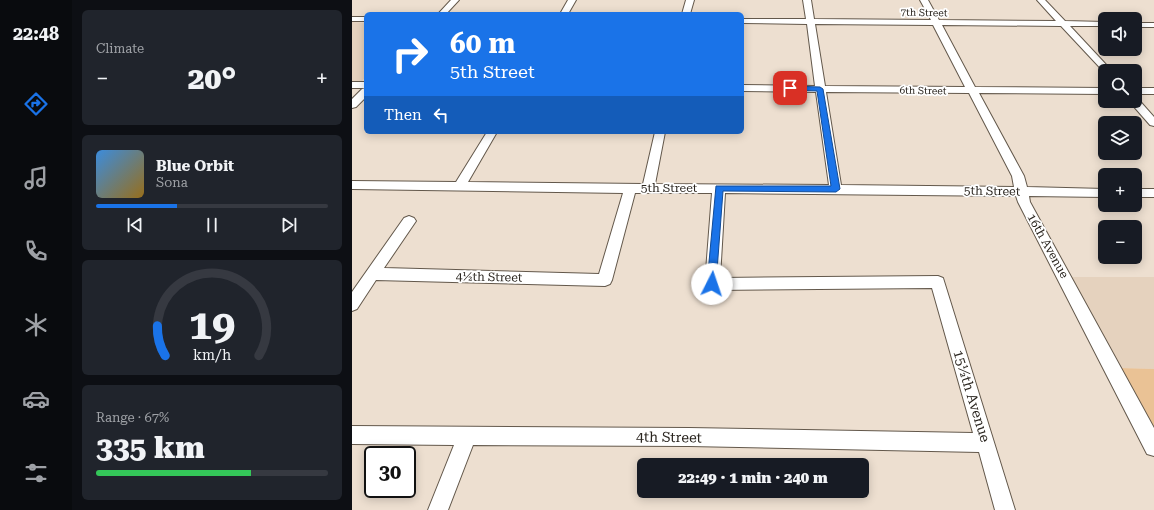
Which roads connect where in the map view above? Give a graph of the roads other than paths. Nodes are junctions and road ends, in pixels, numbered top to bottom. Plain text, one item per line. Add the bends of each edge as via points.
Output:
1 (455, 0) edge
2 (572, 0) edge
3 (690, 0) edge
4 (806, 0) edge
5 (924, 0) edge
6 (1040, 0) edge
7 (444, 12) edge
8 (565, 12) edge
9 (687, 12) edge
10 (352, 19) edge
11 (364, 19) edge
12 (744, 22) edge
13 (810, 22) junction
14 (936, 23) junction
15 (1063, 24) junction
16 (1098, 24) edge
17 (1142, 24) edge
18 (1154, 25) edge
19 (1100, 64) edge
20 (352, 85) edge
21 (364, 85) edge
22 (744, 88) edge
23 (820, 89) junction
24 (972, 91) junction
25 (1098, 91) edge
26 (1142, 91) edge
27 (1154, 91) edge
28 (364, 93) edge
29 (352, 105) edge
30 (1140, 108) edge
31 (1154, 123) edge
32 (491, 134) edge
33 (660, 134) edge
34 (352, 186) edge
35 (459, 187) junction
36 (630, 188) junction
37 (648, 188) junction
38 (719, 188) junction
39 (836, 189) junction
40 (1022, 192) junction
41 (1098, 193) edge
42 (1142, 193) edge
43 (1154, 193) edge
44 (409, 221) dead end
45 (372, 274) junction
46 (352, 304) edge
47 (352, 435) edge
48 (467, 436) junction
49 (986, 443) junction
50 (1154, 447) edge
51 (438, 510) edge
52 (1005, 510) edge

1 - 7 street
2 - 8 street
3 - 9 street
4 - 13 street
5 - 14 street, 16th Avenue
6 - 15 street
10 - 11 street
12 - 13 street, 7th Street
13 - 14 street, 7th Street
13 - 23 street
14 - 15 street, 7th Street
14 - 24 street, 16th Avenue
15 - 16 street, 7th Street
15 - 19 street
17 - 18 street
20 - 21 street
22 - 23 street, 6th Street
23 - 24 street, 6th Street
23 - 39 street
24 - 25 street, 6th Street
24 - 40 street, 16th Avenue via 1018,176
26 - 27 street
28 - 29 street
30 - 31 street
32 - 35 street
33 - 37 street
34 - 35 street, 5th Street
35 - 36 street, 5th Street
36 - 37 street, 5th Street
36 - 45 street, 4½th Street via 605,280
37 - 38 street, 5th Street
38 - 39 street, 5th Street
38 - 49 street, 15½th Avenue via 712,284 938,282
39 - 40 street, 5th Street
40 - 41 street, 5th Street
40 - 50 street, 16th Avenue via 1024,202
42 - 43 street
44 - 45 street
45 - 46 street
47 - 48 street, 4th Street
48 - 49 street, 4th Street via 697,437
48 - 51 street
49 - 52 street, 15½th Avenue

